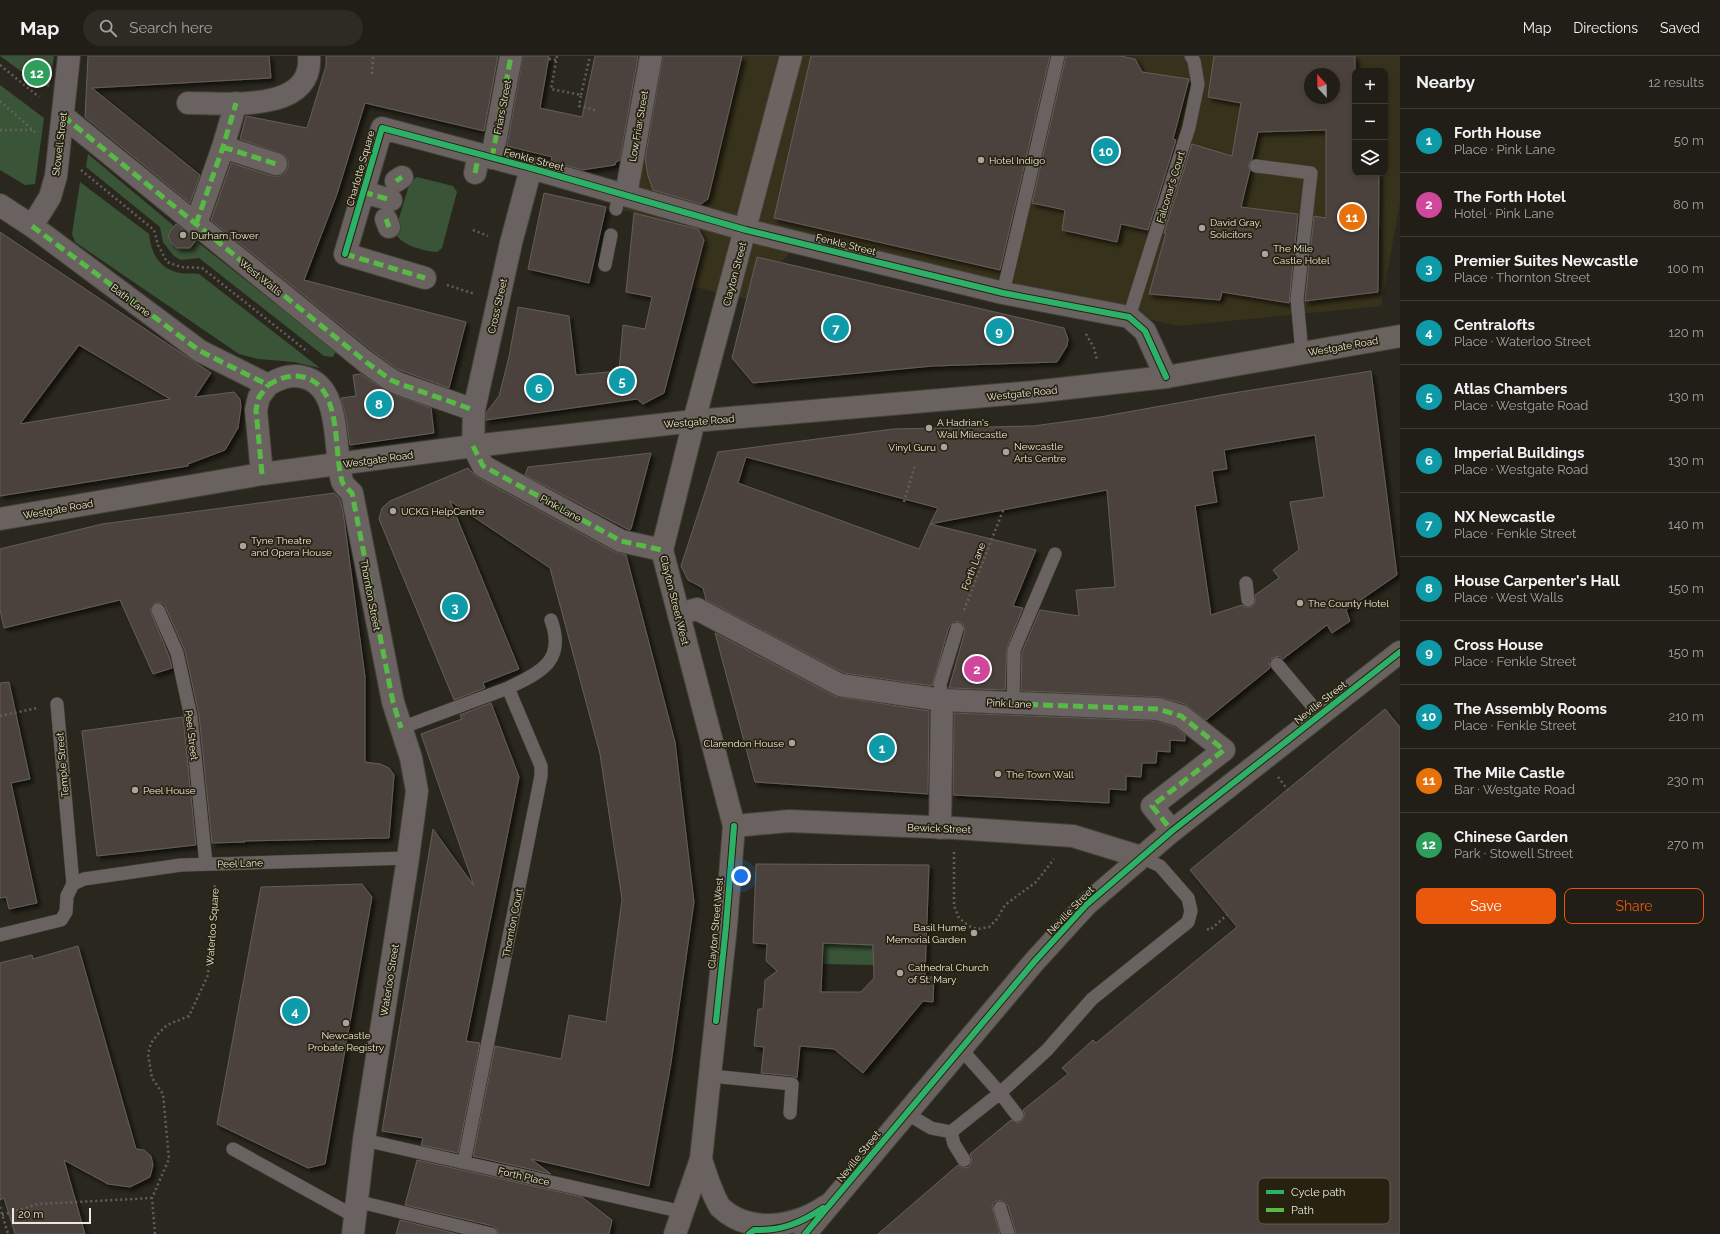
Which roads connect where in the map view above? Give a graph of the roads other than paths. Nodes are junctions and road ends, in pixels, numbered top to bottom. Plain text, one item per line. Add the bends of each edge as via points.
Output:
1 (69, 56) edge
2 (309, 56) edge
3 (511, 56) edge
4 (651, 56) edge
5 (790, 56) edge
6 (1058, 56) edge
7 (1191, 56) edge
8 (188, 102) dead end
9 (236, 103) junction
10 (63, 116) junction
11 (223, 147) junction
12 (482, 162) junction
13 (276, 164) dead end
14 (1256, 166) dead end
15 (531, 168) junction
16 (363, 192) junction
17 (620, 199) junction
18 (393, 201) dead end
19 (0, 205) edge
20 (196, 224) junction
21 (32, 226) junction
22 (746, 230) junction
23 (611, 235) dead end
24 (605, 265) dead end
25 (425, 278) road end
26 (1002, 293) junction
27 (1129, 318) junction
28 (1400, 336) edge
29 (1302, 353) junction
30 (1166, 377) junction
31 (268, 385) junction
32 (474, 410) junction
33 (694, 421) junction
34 (473, 446) junction
35 (340, 464) junction
36 (262, 474) junction
37 (0, 519) edge
38 (662, 550) junction
39 (1056, 554) dead end
40 (1246, 583) dead end
41 (1248, 600) dead end
42 (158, 610) dead end
43 (679, 614) junction
44 (551, 620) dead end
45 (957, 629) road end
46 (1400, 652) edge
47 (1277, 664) dead end
48 (508, 688) junction
49 (942, 700) junction
50 (57, 704) road end
51 (1013, 704) junction
52 (1320, 715) junction
53 (401, 728) junction
54 (734, 826) junction
55 (947, 828) junction
56 (1172, 831) junction
57 (1141, 857) junction
58 (408, 858) junction
59 (211, 864) junction
60 (73, 884) junction
61 (0, 935) edge
62 (961, 1048) junction
63 (711, 1076) junction
64 (1000, 1093) junction
65 (790, 1113) dead end
66 (906, 1113) junction
67 (1017, 1115) dead end
68 (951, 1132) junction
69 (364, 1140) junction
70 (233, 1149) dead end
71 (702, 1159) junction
72 (964, 1160) dead end
73 (464, 1162) junction
74 (835, 1200) junction
75 (1000, 1208) dead end
76 (683, 1212) junction
77 (354, 1217) edge
78 (491, 1234) edge
79 (675, 1234) edge
80 (805, 1234) edge
81 (1008, 1234) edge

1 - 10 street, Stowell Street
2 - 9 street via 308,74 295,90 267,101
3 - 12 street, Friars Street
4 - 17 street, Low Friar Street
5 - 22 street, Clayton Street
6 - 26 lane
7 - 27 lane, Falconar's Court via 1198,84 1189,127
8 - 9 street
9 - 11 street
10 - 20 street, West Walls
10 - 21 street, Stowell Street via 56,176 50,197
11 - 13 street
11 - 20 street
12 - 15 street, Fenkle Street
12 - 16 street, Charlotte Square via 382,128
14 - 29 lane via 1311,173 1297,299
15 - 17 street, Fenkle Street
15 - 32 street, Cross Street
16 - 18 street
16 - 25 street, Charlotte Square via 345,254
17 - 22 street, Fenkle Street
19 - 21 street, Bath Lane
20 - 32 street, West Walls via 391,380
21 - 31 street, Bath Lane via 200,351
22 - 26 street, Fenkle Street
22 - 33 street, Clayton Street
23 - 24 lane
26 - 27 street, Fenkle Street
27 - 30 street, Fenkle Street via 1145,331
28 - 29 main road, Westgate Road
29 - 30 main road, Westgate Road
30 - 33 main road, Westgate Road via 932,402
31 - 35 street via 288,376 297,376 307,378 322,388 330,404
31 - 36 street via 260,397 256,410
32 - 34 street, Cross Street
33 - 34 main road, Westgate Road
33 - 38 main road, Clayton Street West
34 - 35 main road, Westgate Road
34 - 38 street, Pink Lane via 483,466 621,541
35 - 36 main road, Westgate Road
35 - 53 street, Thornton Street via 342,482 352,493 393,702
36 - 37 main road, Westgate Road
38 - 43 main road, Clayton Street West
39 - 51 lane via 1014,650
40 - 41 lane
42 - 59 lane, Peel Street via 177,653 191,718
43 - 49 street, Pink Lane via 697,609 840,685
43 - 54 main road, Clayton Street West
44 - 48 lane via 556,634 552,657 543,669 532,677
45 - 49 lane via 940,684
46 - 52 main road, Neville Street
47 - 52 lane
48 - 53 lane
48 - 73 lane, Thornton Court via 537,756 541,776
49 - 51 street, Pink Lane
49 - 55 street
50 - 60 lane, Temple Street
51 - 56 street, Pink Lane via 1158,709 1181,716 1199,730 1224,750 1152,806
52 - 56 main road, Neville Street
53 - 58 street, Waterloo Street via 411,758 417,791
54 - 55 street, Bewick Street via 789,821
54 - 63 main road, Clayton Street West
55 - 57 street, Bewick Street via 1073,836
56 - 57 main road, Neville Street
57 - 62 main road, Neville Street via 1086,905
57 - 64 lane via 1160,866 1188,898 1191,911 1188,922 1092,1000 1047,1050
58 - 59 lane, Peel Lane
58 - 69 street, Waterloo Street
59 - 60 lane, Peel Lane via 181,865 84,879
60 - 61 lane via 67,896 66,912 61,920
62 - 64 lane
62 - 66 main road, Neville Street
63 - 65 lane via 792,1084
63 - 71 main road, Clayton Street West
64 - 67 lane
64 - 68 lane
66 - 68 lane via 931,1128
66 - 74 main road, Neville Street
68 - 72 lane via 954,1144
69 - 73 lane, Forth Place
69 - 77 street, Waterloo Street
70 - 77 lane
71 - 74 street, Clayton Street West via 710,1186 721,1208 738,1224 754,1230 786,1228 805,1220
71 - 76 main road, Clayton Street West
73 - 76 lane, Forth Place
74 - 80 main road, Neville Street
75 - 81 lane
76 - 79 main road, Clayton Street West
77 - 78 lane

